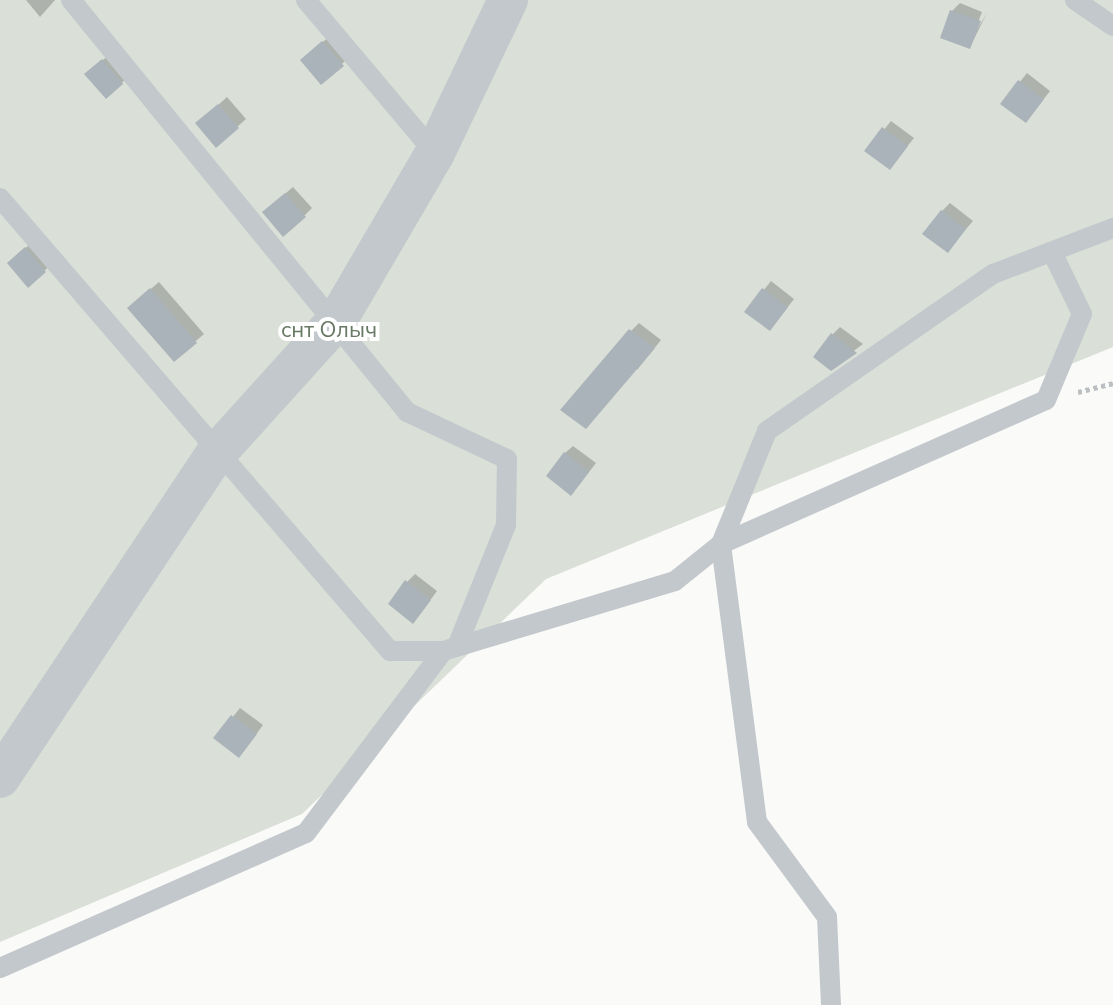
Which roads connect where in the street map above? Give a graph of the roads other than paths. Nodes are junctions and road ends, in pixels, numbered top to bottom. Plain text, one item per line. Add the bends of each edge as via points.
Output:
1 (71, 0) edge
2 (306, 0) edge
3 (508, 0) edge
4 (1075, 0) edge
5 (1113, 26) edge
6 (435, 153) junction
7 (0, 198) edge
8 (1113, 228) edge
9 (1052, 252) junction
10 (338, 319) junction
11 (215, 455) junction
12 (721, 544) junction
13 (450, 649) junction
14 (0, 778) edge
15 (0, 968) edge
16 (831, 1005) edge

1 - 10 lane
2 - 6 lane
3 - 6 street
4 - 5 lane
6 - 10 street
7 - 11 lane
8 - 9 lane
9 - 12 lane via 993,274 767,431
9 - 12 lane via 1082,314 1046,400
10 - 11 street
10 - 13 lane via 407,412 507,459 506,525
11 - 13 lane via 390,651
11 - 14 street
12 - 13 lane via 675,581
12 - 16 lane via 757,822 827,917
13 - 15 lane via 306,833

